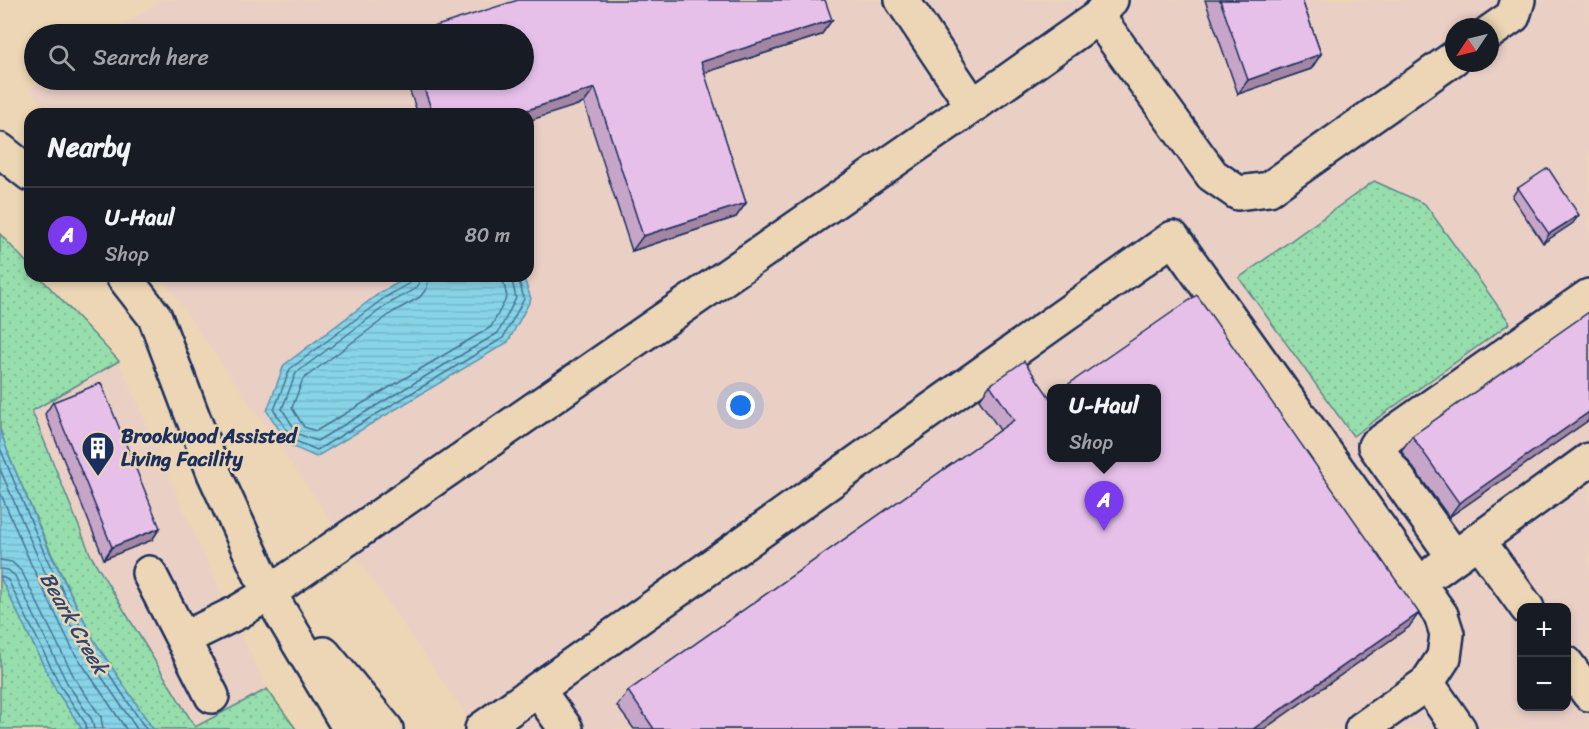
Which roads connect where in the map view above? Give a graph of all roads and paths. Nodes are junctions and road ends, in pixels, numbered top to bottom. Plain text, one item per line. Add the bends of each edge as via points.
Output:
1 (902, 0) edge
2 (1518, 0) edge
3 (1104, 9) edge
4 (1499, 26) edge
5 (1445, 63) edge
6 (973, 106) junction
7 (0, 150) edge
8 (24, 169) edge
9 (128, 282) edge
10 (1589, 296) edge
11 (1589, 460) edge
12 (1466, 549) junction
13 (149, 573) dead end
14 (1418, 583) junction
15 (269, 593) junction
16 (1522, 603) edge
17 (183, 639) junction
18 (1571, 670) edge
19 (1427, 683) junction
20 (538, 690) junction
21 (1589, 694) edge
22 (212, 696) dead end
23 (350, 729) edge
24 (386, 729) edge
25 (482, 729) edge
26 (566, 729) edge
27 (1362, 729) edge
28 (1459, 729) edge

1 - 6 street
2 - 4 street via 1513,16
3 - 5 street via 1212,175 1238,193 1269,189
3 - 6 street
6 - 15 street
7 - 8 street
9 - 15 street via 155,317 214,472
10 - 12 street via 1375,446
11 - 12 street
12 - 14 street
12 - 16 street
13 - 17 street
14 - 19 street via 1441,615 1447,634 1444,657
14 - 20 street via 1173,238
15 - 17 street
15 - 23 street
15 - 24 street
17 - 22 street
18 - 21 street
19 - 27 street
19 - 28 street
20 - 25 street
20 - 26 street

